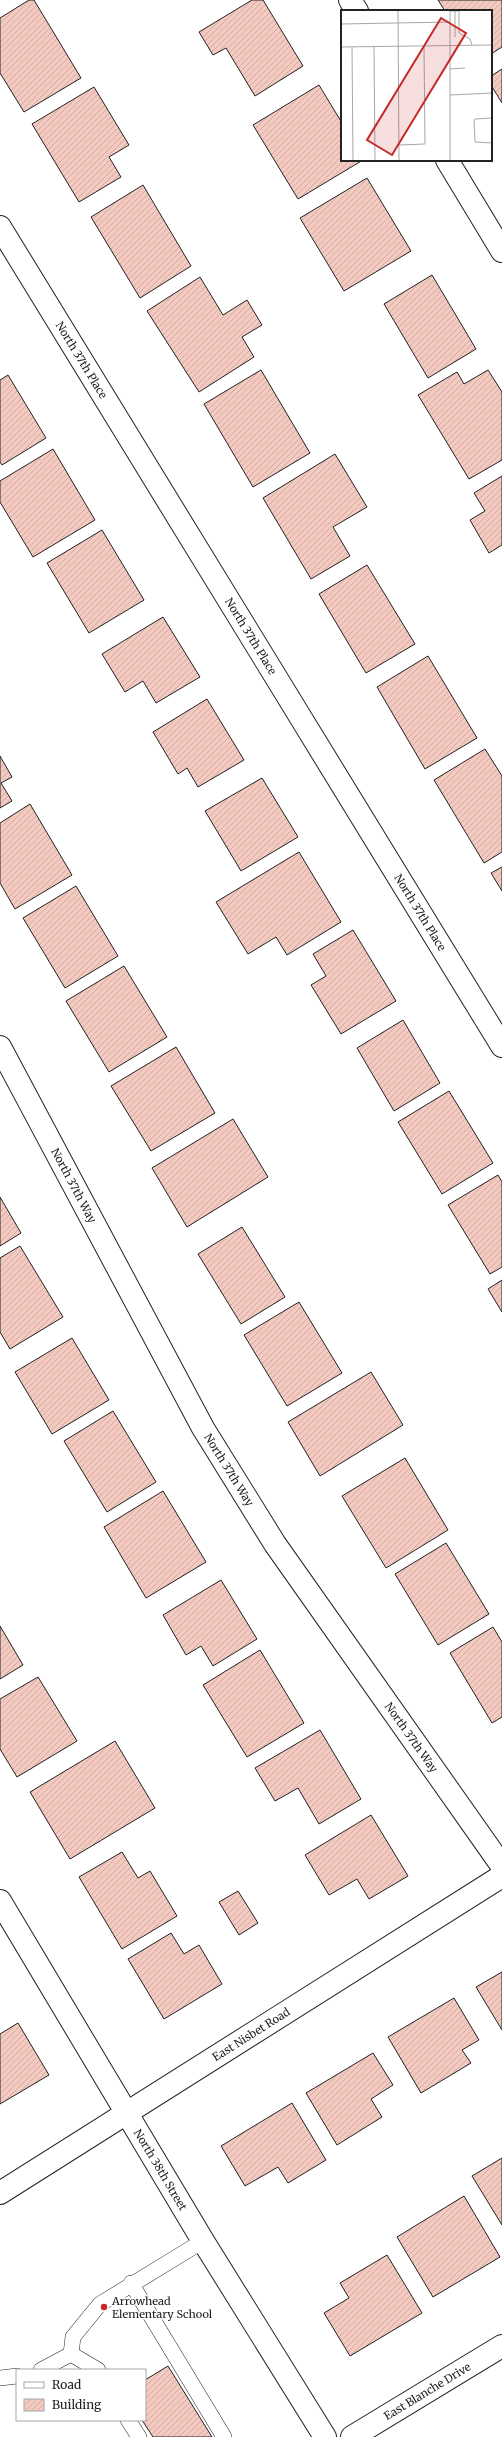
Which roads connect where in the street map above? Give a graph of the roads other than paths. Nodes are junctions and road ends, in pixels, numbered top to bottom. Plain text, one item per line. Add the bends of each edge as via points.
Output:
1 (350, 0) edge
2 (356, 10) edge
3 (448, 161) edge
4 (0, 227) edge
5 (502, 251) edge
6 (502, 1046) edge
7 (0, 1047) edge
8 (502, 1866) edge
9 (502, 1876) edge
10 (0, 1901) edge
11 (127, 2114) junction
12 (0, 2193) edge
13 (203, 2241) junction
14 (131, 2283) junction
15 (502, 2346) edge
16 (71, 2354) junction
17 (44, 2369) edge
18 (96, 2369) edge
19 (16, 2376) edge
20 (0, 2378) edge
21 (129, 2421) edge
22 (139, 2437) edge
23 (224, 2437) edge
24 (325, 2437) edge
25 (352, 2437) edge

1 - 2 street
3 - 5 street
4 - 6 street, North 37th Place
7 - 8 street, North 37th Way via 203,1428 275,1544
9 - 11 street, East Nisbet Road
10 - 11 street, North 38th Street
11 - 12 street, East Nisbet Road
11 - 13 street, North 38th Street
13 - 14 lane
13 - 24 street, North 38th Street
14 - 16 lane via 100,2304 73,2336
14 - 23 lane
15 - 25 street, East Blanche Drive
16 - 17 lane
16 - 18 lane
19 - 20 lane
21 - 22 lane

